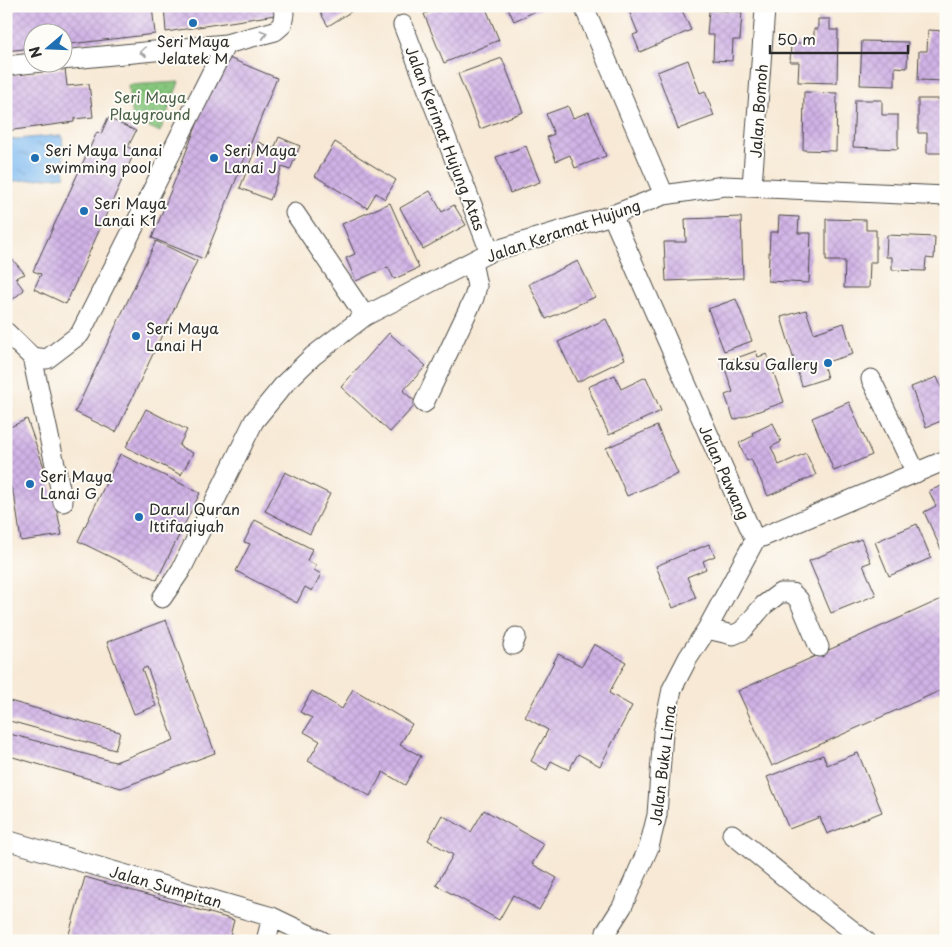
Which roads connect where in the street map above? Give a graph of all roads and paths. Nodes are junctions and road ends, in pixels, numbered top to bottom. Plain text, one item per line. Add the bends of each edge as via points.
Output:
1 (283, 6) edge
2 (768, 6) edge
3 (585, 9) dead end
4 (403, 25) dead end
5 (226, 44) junction
6 (72, 59) edge
7 (22, 64) edge
8 (6, 66) edge
9 (752, 186) junction
10 (664, 195) junction
11 (946, 196) edge
12 (295, 213) dead end
13 (612, 215) junction
14 (490, 252) junction
15 (472, 262) junction
16 (365, 316) junction
17 (6, 332) edge
18 (32, 357) junction
19 (871, 380) dead end
20 (424, 403) dead end
21 (946, 460) edge
22 (916, 473) junction
23 (63, 502) dead end
24 (755, 540) junction
25 (162, 598) dead end
26 (707, 629) junction
27 (819, 647) dead end
28 (732, 834) dead end
29 (6, 840) edge
30 (272, 917) junction
31 (266, 941) edge
32 (322, 941) edge
33 (605, 941) edge
34 (866, 941) edge

5 -> 1 street via 275,31 282,25
2 - 9 street, Jalan Bomoh via 765,8
3 - 10 street
4 - 14 street, Jalan Kerimat Hujung Atas
5 -> 6 street
5 - 18 street via 80,334 47,359
7 - 8 street
9 - 10 street, Jalan Keramat Hujung via 724,186
9 - 11 street, Jalan Keramat Hujung
10 - 13 street, Jalan Keramat Hujung
12 - 16 street
13 - 14 street, Jalan Keramat Hujung
13 - 24 street, Jalan Pawang
14 - 15 street, Jalan Keramat Hujung
15 - 16 street, Jalan Keramat Hujung
15 - 20 street via 477,286 474,298
16 - 25 street, Jalan Keramat Hujung via 313,356 286,382 254,421 181,570
17 - 18 street
18 - 23 street
19 - 22 street
21 - 22 street
22 - 24 street
24 - 26 street, Jalan Buku Lima
26 - 27 street via 733,635 742,631 764,605 780,593 792,593 799,600
26 - 33 street, Jalan Buku Lima via 672,689 663,733 658,815 649,847 622,907 606,932
28 - 34 street
29 - 30 street, Jalan Sumpitan
30 - 31 street
30 - 32 street, Jalan Sumpitan

